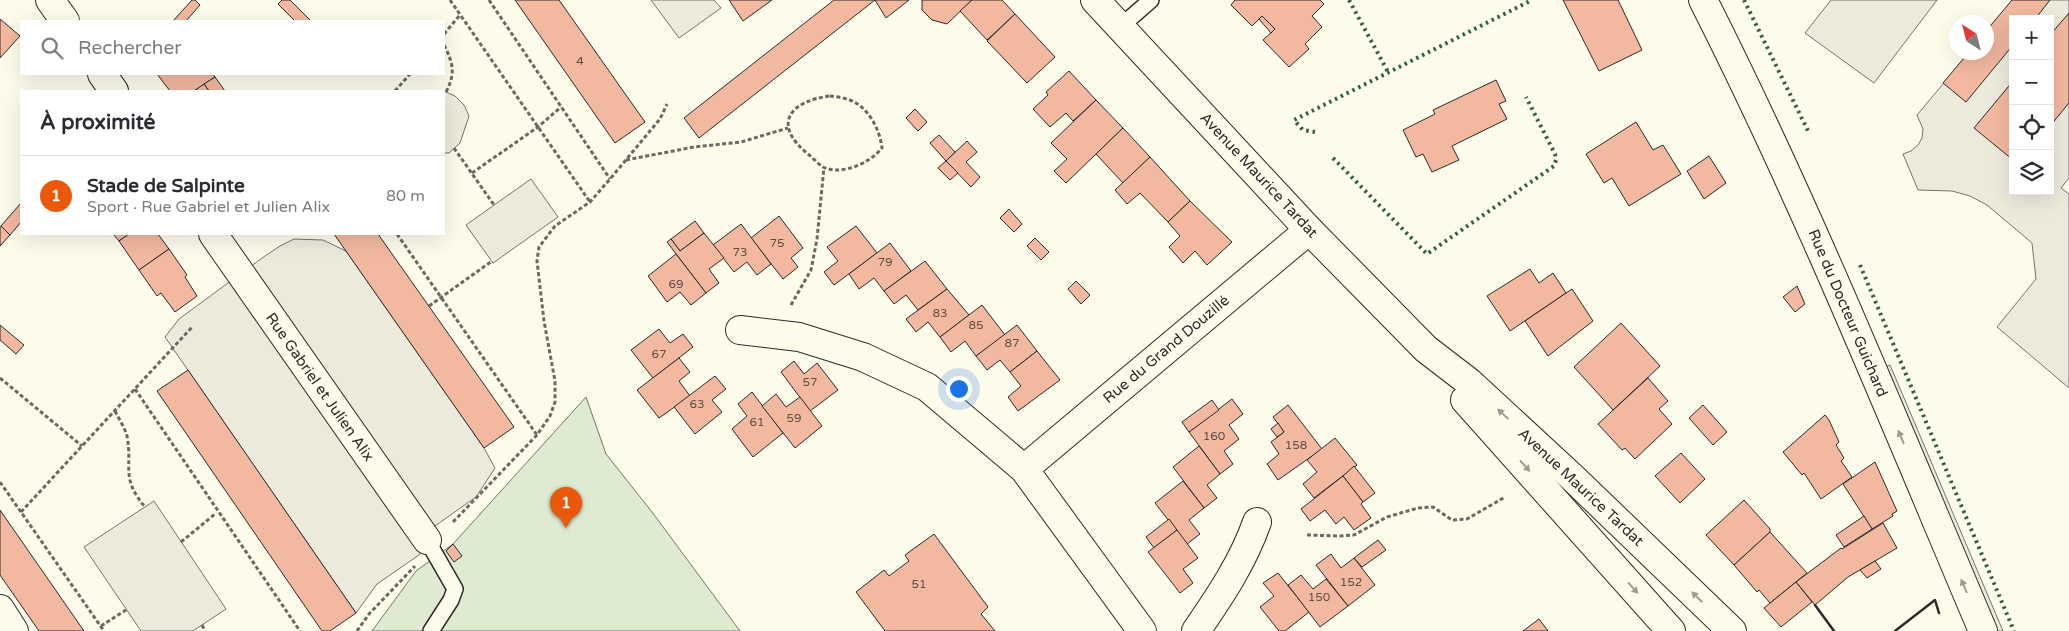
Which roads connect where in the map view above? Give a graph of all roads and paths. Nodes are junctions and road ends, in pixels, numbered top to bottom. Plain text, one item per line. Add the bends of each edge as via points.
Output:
1 (50, 0) edge
2 (450, 0) edge
3 (489, 0) edge
4 (1095, 0) edge
5 (1151, 0) edge
6 (1703, 0) edge
7 (460, 15) junction
8 (64, 20) edge
9 (1120, 27) junction
10 (445, 33) edge
11 (445, 46) edge
12 (103, 75) edge
13 (409, 75) edge
14 (113, 90) edge
15 (396, 90) edge
16 (446, 92) dead end
17 (666, 104) dead end
18 (561, 107) junction
19 (538, 127) junction
20 (788, 128) junction
21 (454, 148) dead end
22 (626, 160) junction
23 (824, 167) junction
24 (472, 173) junction
25 (610, 179) junction
26 (590, 202) junction
27 (494, 205) dead end
28 (551, 222) dead end
29 (555, 226) junction
30 (1309, 230) junction
31 (214, 235) edge
32 (398, 235) edge
33 (492, 261) dead end
34 (441, 297) junction
35 (429, 306) dead end
36 (791, 306) dead end
37 (193, 326) dead end
38 (740, 330) dead end
39 (1426, 349) junction
40 (0, 378) edge
41 (135, 389) junction
42 (115, 411) junction
43 (537, 435) junction
44 (82, 446) junction
45 (1024, 470) junction
46 (0, 482) edge
47 (1505, 497) dead end
48 (145, 507) dead end
49 (21, 512) junction
50 (215, 514) dead end
51 (1257, 522) dead end
52 (1307, 535) dead end
53 (182, 542) dead end
54 (429, 544) junction
55 (0, 609) edge
56 (126, 610) dead end
57 (202, 625) dead end
58 (101, 626) junction
59 (14, 631) edge
60 (104, 631) edge
61 (205, 631) edge
62 (300, 631) edge
63 (357, 631) edge
64 (431, 631) edge
65 (1142, 631) edge
66 (1196, 631) edge
67 (1671, 631) edge
68 (1732, 631) edge
69 (1983, 631) edge

1 - 8 street
2 - 7 path
3 - 18 path
4 - 9 street, Avenue Maurice Tardat
5 - 9 lane
69 -> 6 street, Rue du Docteur Guichard via 1805,212
7 - 10 path
7 - 19 path
9 - 30 street, Avenue Maurice Tardat
11 - 16 path via 453,69 453,80
12 - 14 street
13 - 15 path
17 - 22 path via 660,119
18 - 19 path
18 - 25 path
19 - 24 path
19 - 26 path
20 - 22 path via 741,142
20 - 23 path via 793,140
20 - 23 path via 789,117 800,104 816,98 845,99 855,102 866,112 877,129 882,148 874,158 858,166 842,169
21 - 24 path
22 - 25 path
23 - 36 path via 811,270
24 - 27 path
25 - 26 path
26 - 29 path
28 - 29 path
29 - 43 path via 539,247 538,261 555,381 555,402
30 - 39 street, Avenue Maurice Tardat
30 - 45 street, Rue du Grand Douzillé
31 - 54 street, Rue Gabriel et Julien Alix
32 - 34 path
33 - 34 path
34 - 35 path
34 - 43 path
37 - 41 path
38 - 45 street via 799,337 863,357 927,387
39 -> 67 street, Avenue Maurice Tardat via 1457,392
68 -> 39 street, Avenue Maurice Tardat via 1469,382
40 - 44 path
41 - 42 path
41 - 62 path
42 - 44 path
42 - 48 path via 127,435 130,485
43 - 54 path
44 - 49 path
45 - 65 street
46 - 49 path
47 - 52 path via 1467,519 1452,520 1433,507 1418,508 1387,517 1354,535
49 - 58 path
50 - 53 path
51 - 66 street via 1249,547
54 - 63 path
54 - 64 lane via 454,590
55 - 59 street
56 - 58 path
57 - 61 path
58 - 60 path

